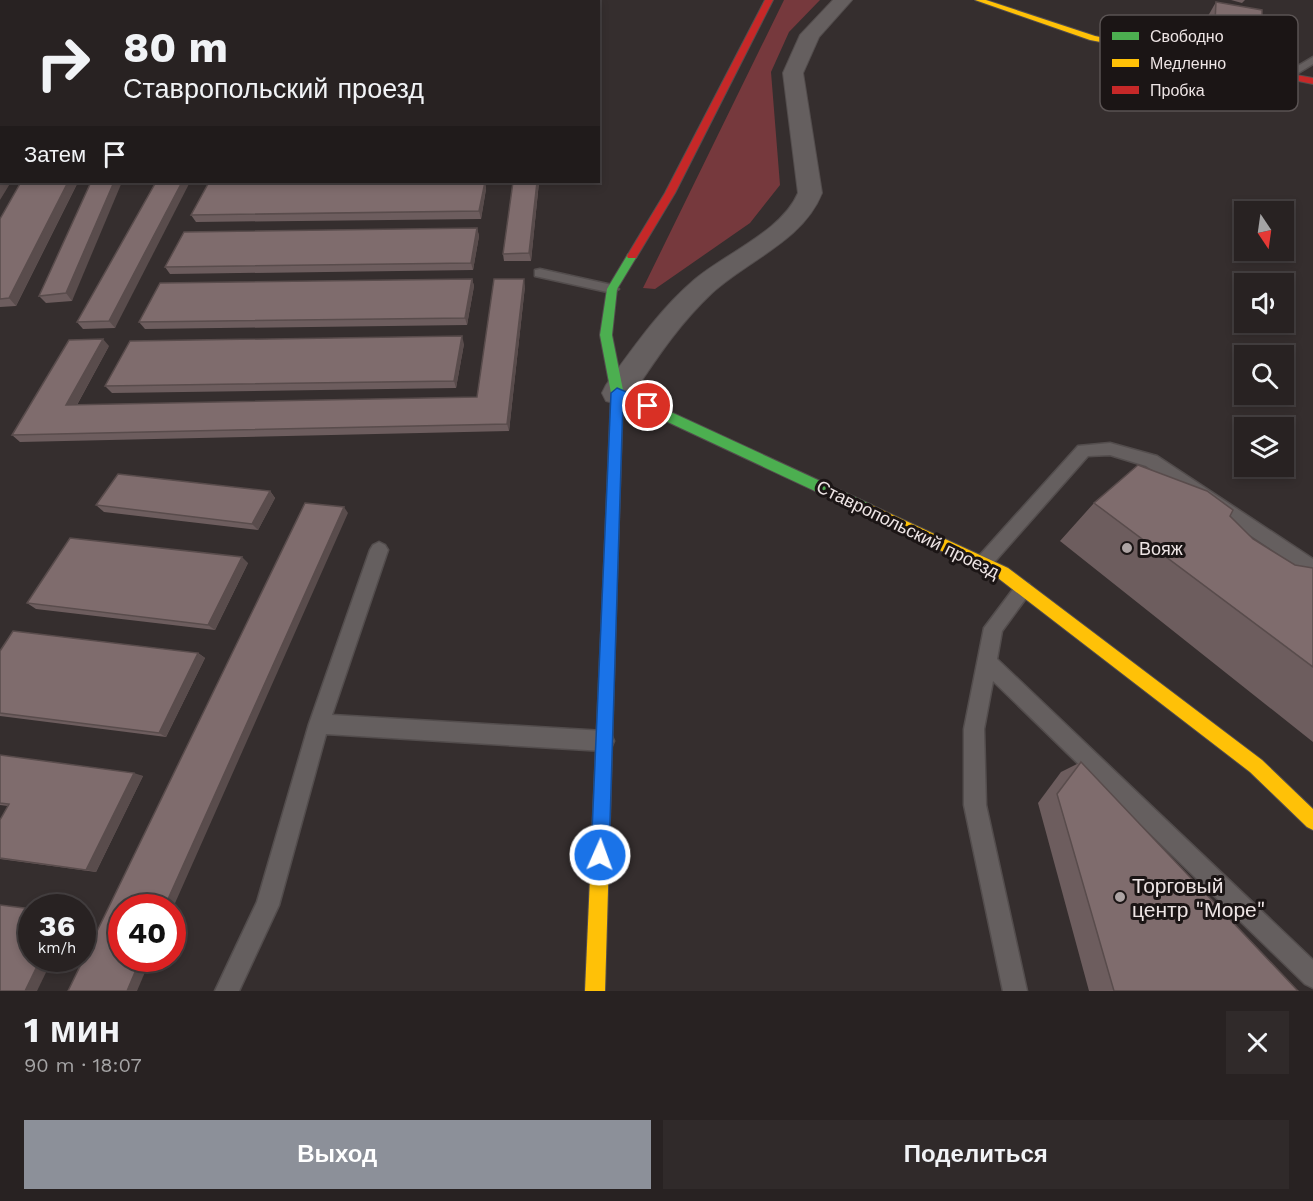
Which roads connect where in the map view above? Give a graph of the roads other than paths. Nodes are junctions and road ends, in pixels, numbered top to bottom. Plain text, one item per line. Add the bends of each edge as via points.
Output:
1 (769, 0) edge
2 (843, 0) edge
3 (979, 0) edge
4 (1031, 0) edge
5 (1025, 16) junction
6 (1100, 39) edge
7 (1313, 60) edge
8 (1298, 69) edge
9 (1298, 78) edge
10 (1313, 81) edge
11 (540, 273) dead end
12 (612, 289) junction
13 (617, 393) junction
14 (379, 550) dead end
15 (984, 562) junction
16 (1313, 569) edge
17 (1023, 590) junction
18 (987, 663) junction
19 (319, 724) junction
20 (604, 741) junction
21 (1313, 821) edge
22 (1313, 976) edge
23 (227, 991) edge
24 (595, 991) edge
25 (1015, 991) edge

1 - 12 street via 670,193
2 - 13 street via 810,35 793,73 810,193 803,210 705,285 669,319
3 - 5 street
4 - 5 street
5 - 6 street
7 - 8 lane
9 - 10 street
11 - 12 lane
12 - 13 street via 606,334
13 - 15 street, Ставропольский проезд
13 - 20 street
14 - 19 lane
15 - 16 lane via 1084,450 1110,449 1151,461
15 - 17 street, Ставропольский проезд
17 - 18 lane via 993,628
17 - 21 street, Ставропольский проезд via 1256,766
18 - 22 lane
18 - 25 lane via 975,729 975,805
19 - 20 lane
19 - 23 lane via 268,905
20 - 24 street

